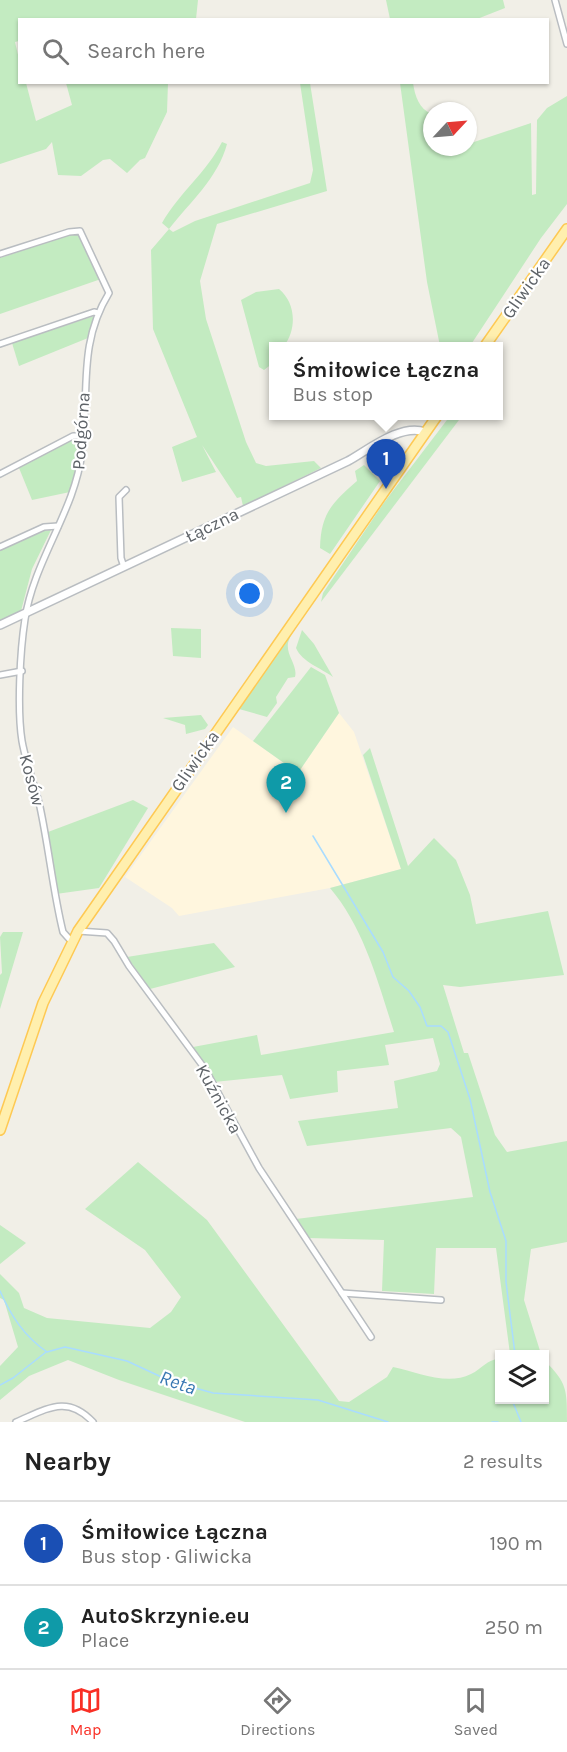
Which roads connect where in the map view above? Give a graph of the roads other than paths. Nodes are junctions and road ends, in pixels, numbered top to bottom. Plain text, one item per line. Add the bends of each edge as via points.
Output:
1 (555, 0) edge
2 (567, 44) edge
3 (567, 229) edge
4 (0, 254) edge
5 (98, 313) junction
6 (488, 342) edge
7 (0, 344) edge
8 (434, 420) edge
9 (425, 432) junction
10 (83, 436) junction
11 (0, 474) edge
12 (126, 490) dead end
13 (58, 526) junction
14 (0, 547) edge
15 (124, 567) junction
16 (27, 612) junction
17 (0, 625) edge
18 (22, 671) junction
19 (0, 675) edge
20 (78, 931) junction
21 (72, 942) junction
22 (1, 1125) edge
23 (342, 1293) junction
24 (441, 1300) dead end
25 (371, 1337) dead end
26 (16, 1422) edge
27 (93, 1422) edge

1 - 2 street
3 - 6 main road, Gliwicka
4 - 5 street, Podgórna via 80,231 109,292
5 - 7 street
5 - 10 street, Podgórna via 84,374
8 - 9 main road, Gliwicka
9 - 15 street, Łączna via 415,430 396,435
9 - 20 main road, Gliwicka
10 - 11 street via 73,436
10 - 13 street, Podgórna via 77,482
12 - 15 street via 119,497
13 - 14 street
13 - 16 street, Podgórna
15 - 16 street, Łączna
16 - 17 street, Łączna
16 - 18 street, Kosów
18 - 19 street
18 - 21 street, Kosów via 22,738 27,766 40,805 63,932
20 - 21 main road, Gliwicka
20 - 23 street, Kuźnicka via 107,933 114,941 205,1069 248,1150
21 - 22 main road, Gliwicka via 39,1014
23 - 24 street
23 - 25 street, Kuźnicka
26 - 27 street via 71,1405

